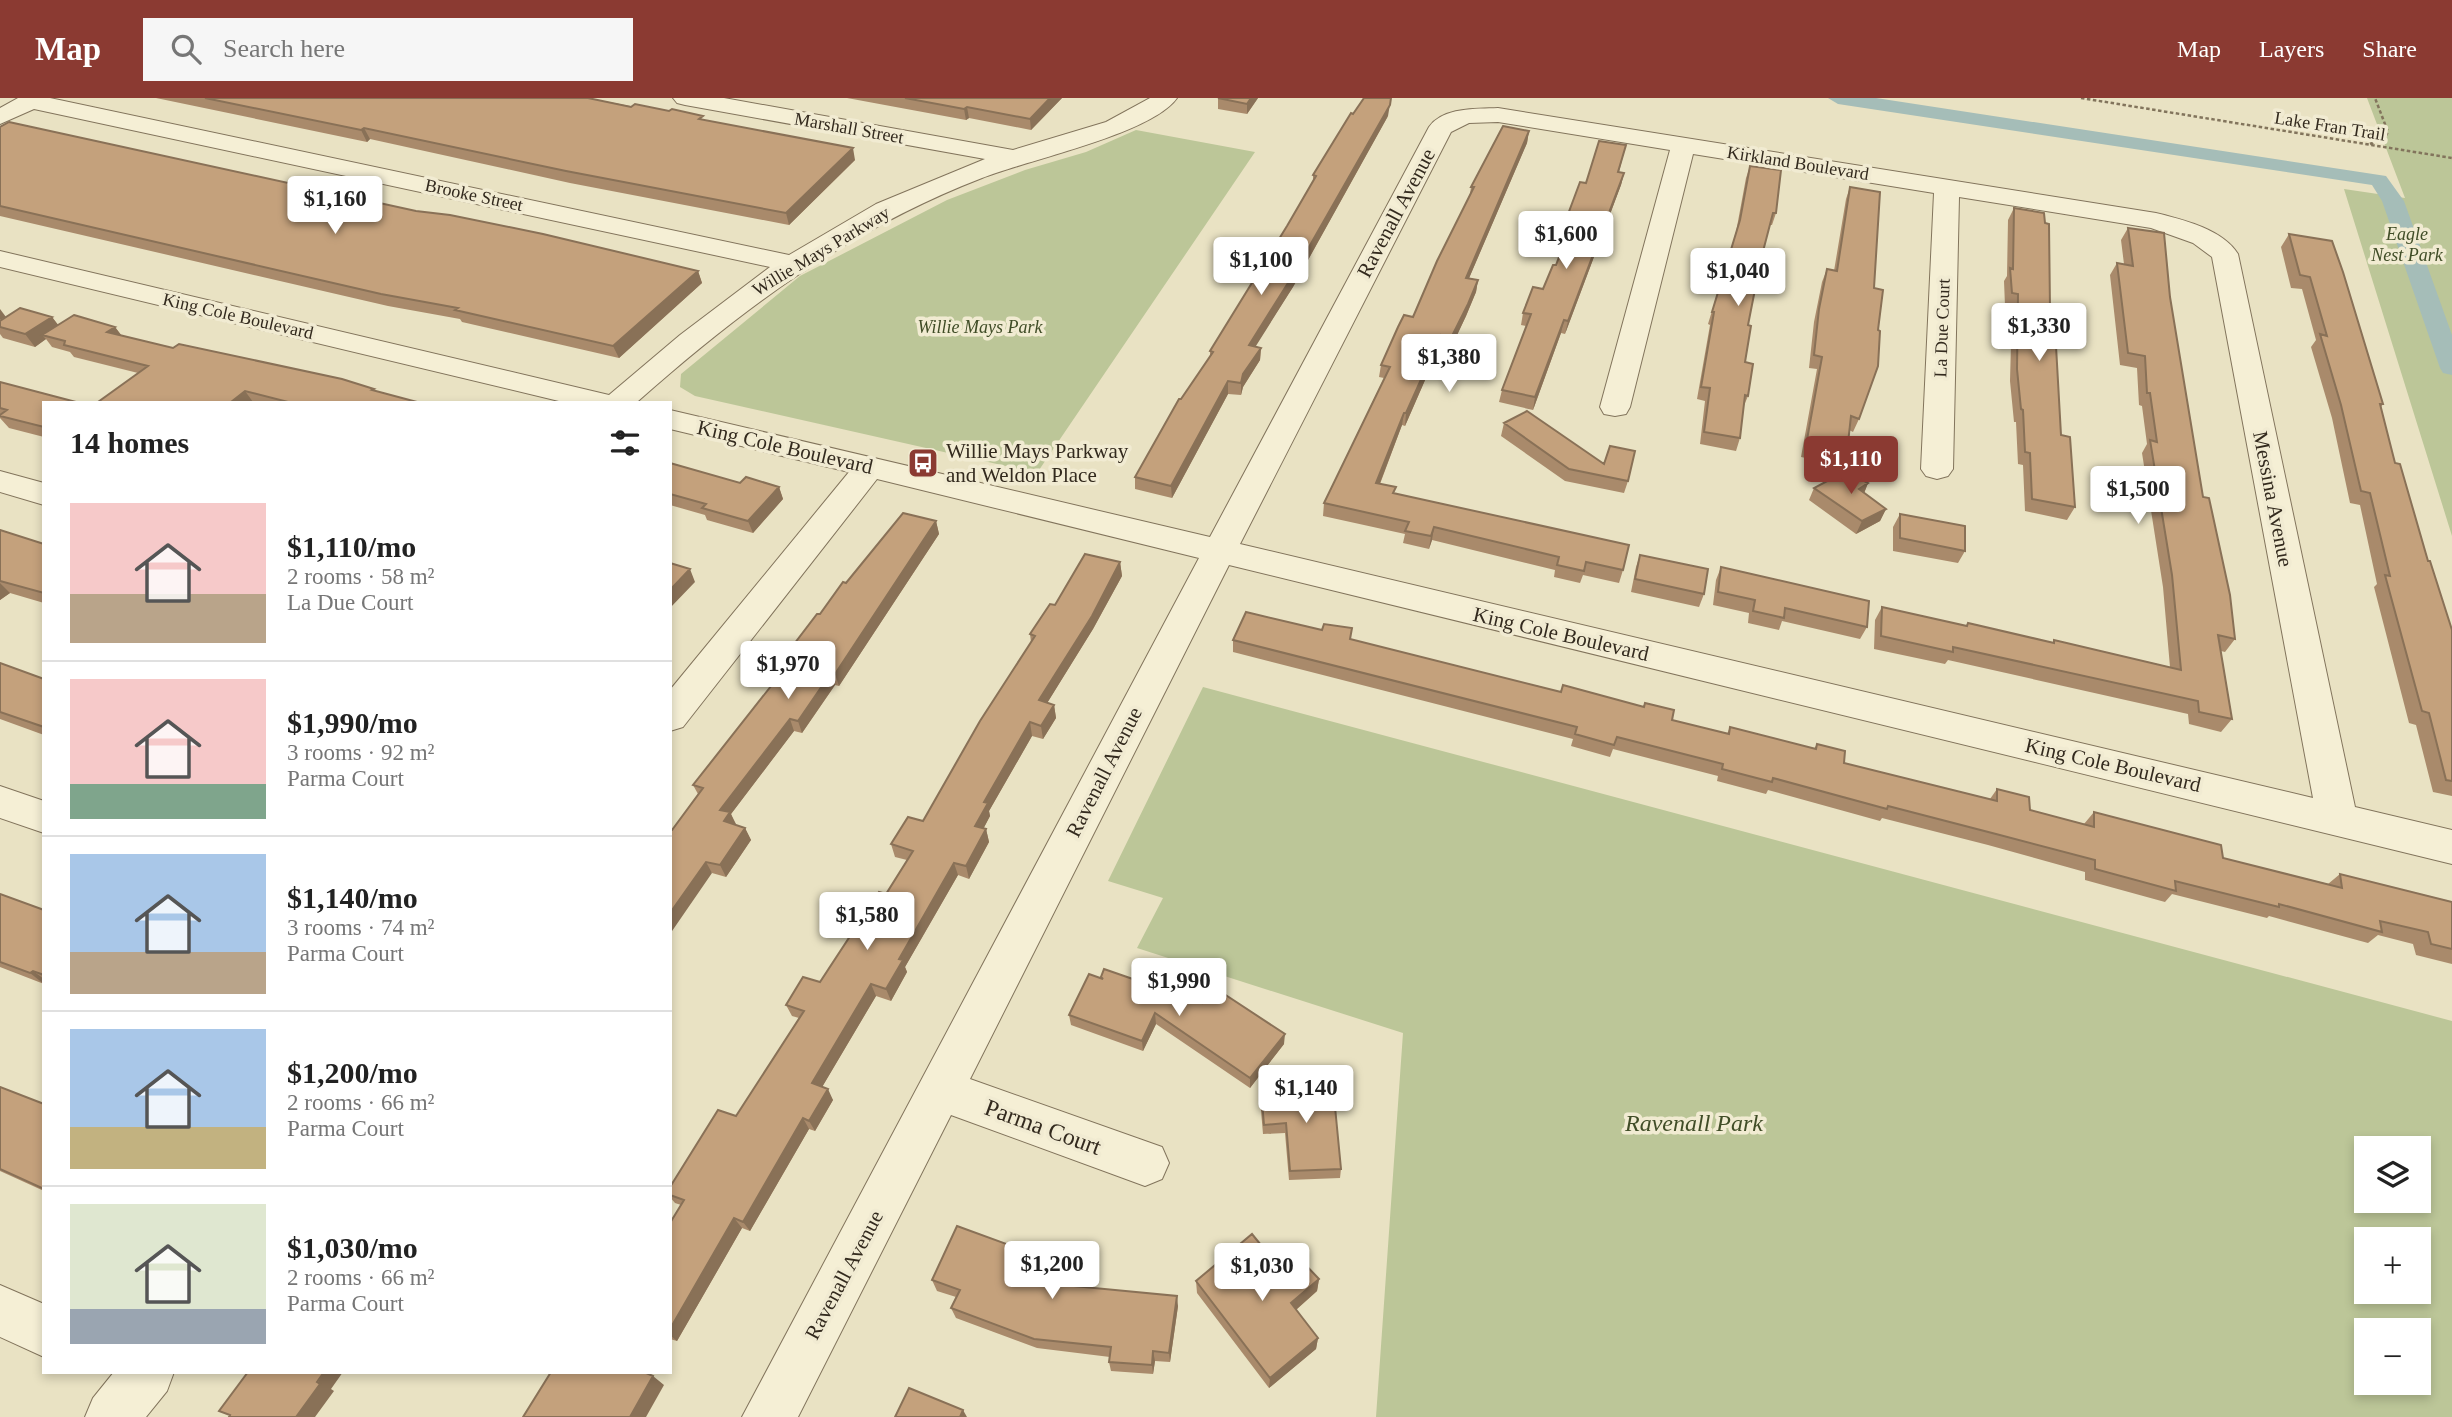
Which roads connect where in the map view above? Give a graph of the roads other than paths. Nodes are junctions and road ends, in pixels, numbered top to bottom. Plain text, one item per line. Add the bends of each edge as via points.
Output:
1 (685, 98) edge
2 (1165, 98) edge
3 (34, 99) edge
4 (0, 117) edge
5 (1441, 127) joint
6 (1683, 146) junction
7 (1014, 157) junction
8 (1947, 186) junction
9 (2156, 221) joint
10 (0, 259) edge
11 (794, 264) junction
12 (596, 401) edge
13 (620, 401) edge
14 (1615, 407) dead end
15 (672, 419) edge
16 (870, 467) junction
17 (1937, 469) dead end
18 (0, 481) edge
19 (42, 493) edge
20 (1217, 551) junction
21 (684, 678) edge
22 (672, 711) edge
23 (0, 802) edge
24 (42, 816) edge
25 (2337, 819) junction
26 (2452, 847) edge
27 (941, 1090) junction
28 (1145, 1163) dead end
29 (0, 1311) edge
30 (42, 1330) edge
31 (141, 1374) edge
32 (112, 1417) edge
33 (769, 1417) edge

1 - 7 street, Marshall Street
2 - 7 street, Willie Mays Parkway via 1106,128
3 - 4 street
3 - 11 street, Brooke Street
5 - 6 street, Kirkland Boulevard via 1465,116 1498,115
5 - 20 street, Ravenall Avenue
6 - 8 street, Kirkland Boulevard
6 - 14 street
7 - 11 street, Willie Mays Parkway via 871,218
8 - 9 street, Kirkland Boulevard
8 - 17 street, La Due Court
9 - 25 street, Messina Avenue via 2202,237 2225,254
10 - 12 street, King Cole Boulevard
11 - 13 street, Willie Mays Parkway via 690,339
15 - 16 street, King Cole Boulevard
16 - 20 street, King Cole Boulevard
16 - 21 street
18 - 19 street
20 - 25 street, King Cole Boulevard
20 - 27 street, Ravenall Avenue
21 - 22 street
23 - 24 street
25 - 26 street, King Cole Boulevard
27 - 28 street, Parma Court
27 - 33 street, Ravenall Avenue
29 - 30 street
31 - 32 street

